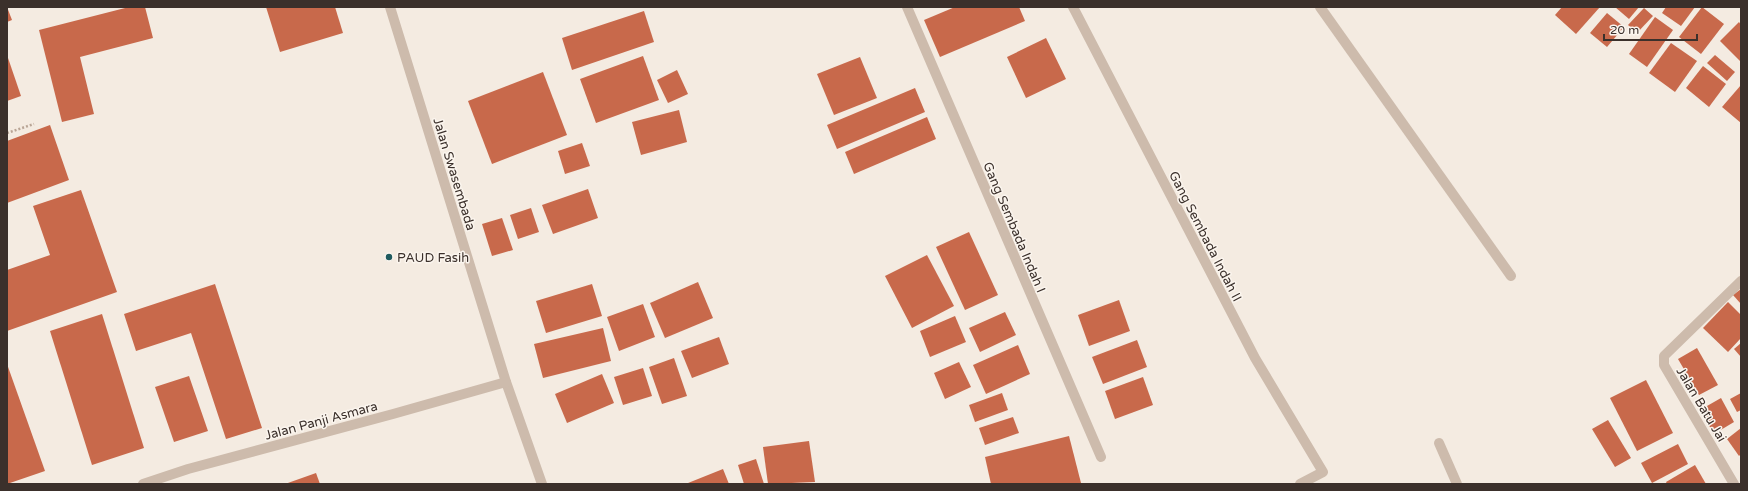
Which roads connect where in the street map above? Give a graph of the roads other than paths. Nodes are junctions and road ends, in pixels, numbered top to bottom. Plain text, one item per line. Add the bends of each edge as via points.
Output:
1 (390, 7) edge
2 (906, 7) edge
3 (1073, 7) edge
4 (1320, 7) edge
5 (1511, 276) dead end
6 (1741, 281) edge
7 (506, 382) junction
8 (1439, 443) dead end
9 (1101, 457) dead end
10 (1741, 480) edge
11 (143, 484) edge
12 (542, 484) edge
13 (1300, 484) edge
14 (1457, 484) edge
15 (1736, 484) edge

1 - 7 street, Jalan Swasembada
2 - 9 street, Gang Sembada Indah I
3 - 13 street, Gang Sembada Indah II via 1255,358 1323,472
4 - 5 street
6 - 15 street, Jalan Batu Jai via 1664,356 1664,365
7 - 11 street, Jalan Panji Asmara via 188,469
7 - 12 street, Jalan Swasembada
8 - 14 street
10 - 15 street, Jalan Batu Jai

